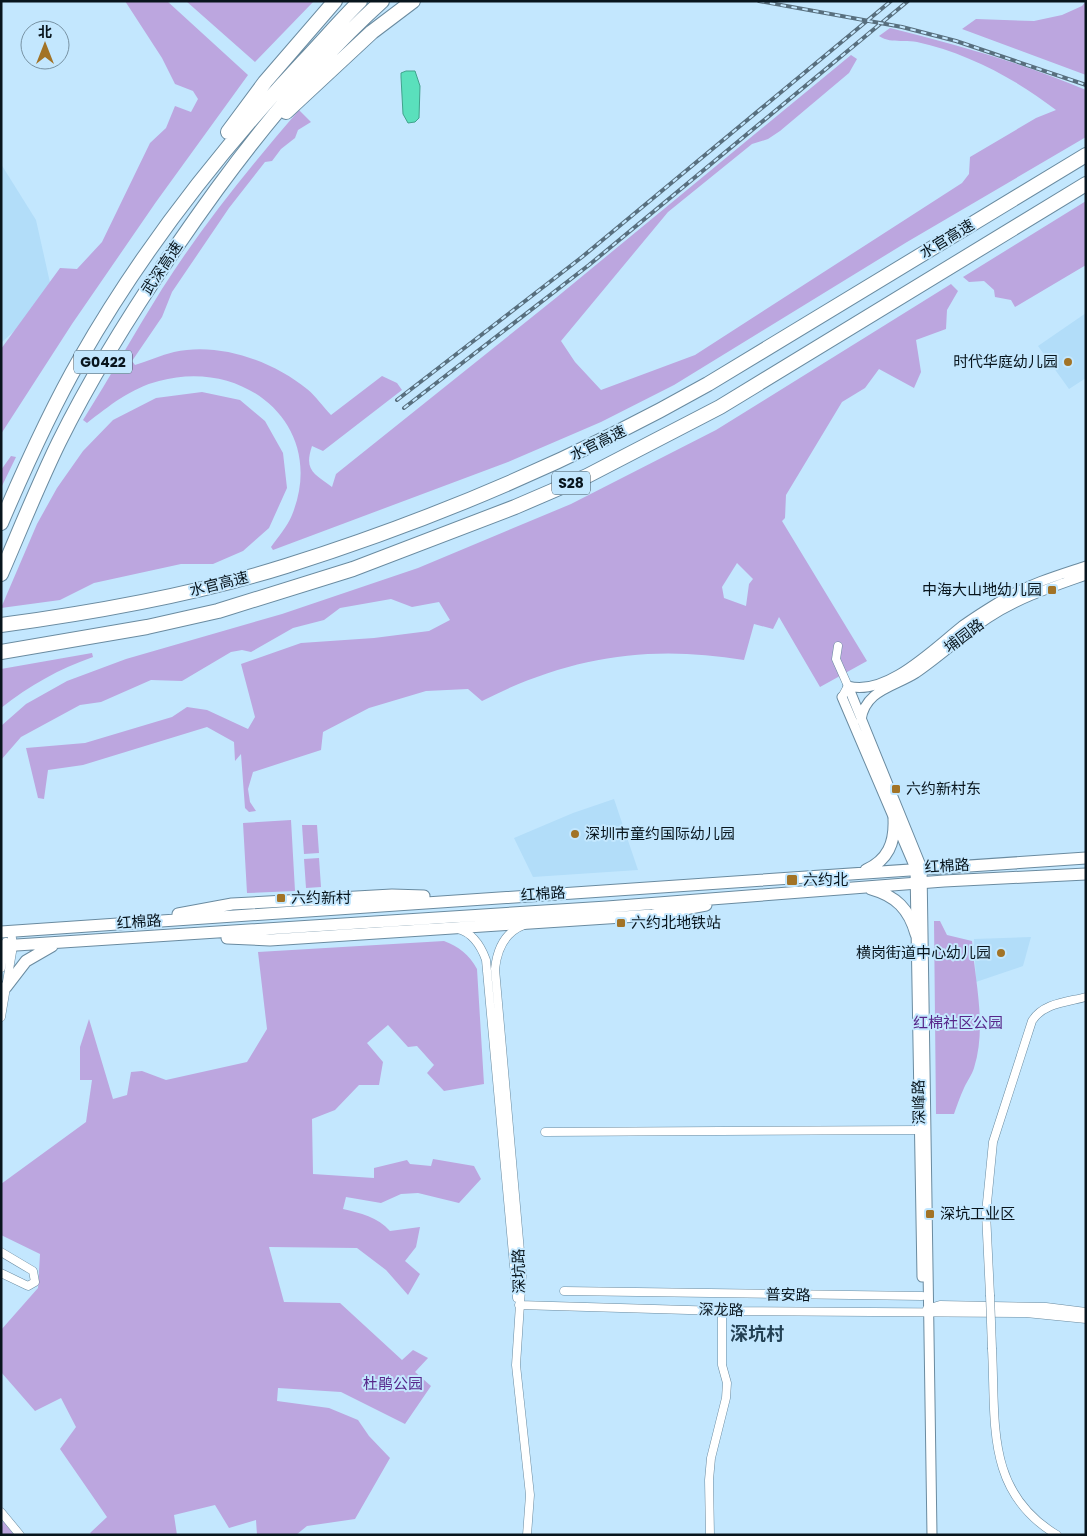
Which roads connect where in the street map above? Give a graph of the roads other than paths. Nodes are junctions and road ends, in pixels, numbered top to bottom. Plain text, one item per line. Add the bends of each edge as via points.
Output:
1 (335, 1) edge
2 (360, 1) edge
3 (382, 1) edge
4 (414, 1) edge
5 (250, 144) junction
6 (1086, 155) edge
7 (1086, 184) edge
8 (183, 201) junction
9 (1, 523) edge
10 (1086, 566) edge
11 (1, 574) edge
12 (1086, 575) edge
13 (3, 625) edge
14 (838, 646) dead end
15 (1, 652) edge
16 (848, 686) junction
17 (842, 697) joint
18 (861, 720) junction
19 (894, 819) junction
20 (1086, 858) edge
21 (919, 868) junction
22 (861, 872) junction
23 (1086, 874) edge
24 (919, 883) junction
25 (854, 888) junction
26 (729, 898) junction
27 (533, 923) junction
28 (455, 928) junction
29 (6, 932) edge
30 (916, 934) junction
31 (178, 935) junction
32 (62, 942) junction
33 (6, 946) edge
34 (1, 968) edge
35 (6, 987) junction
36 (1086, 997) edge
37 (1, 1017) edge
38 (923, 1130) junction
39 (545, 1132) dead end
40 (1, 1252) edge
41 (1, 1274) edge
42 (564, 1291) dead end
43 (922, 1296) junction
44 (519, 1305) junction
45 (722, 1310) junction
46 (927, 1310) junction
47 (1086, 1312) edge
48 (1086, 1319) edge
49 (1, 1512) edge
50 (20, 1535) edge
51 (526, 1535) edge
52 (710, 1535) edge
53 (926, 1535) edge
54 (932, 1535) edge
55 (1057, 1535) edge

1 - 8 highway via 264,82
2 - 8 highway, 武深高速 / G0422 via 237,134
3 - 5 highway, 武深高速 / G0422 via 312,70
4 - 5 highway via 372,32
5 - 11 highway, 武深高速 / G0422 via 115,340 60,442
6 - 13 highway, 水官高速 / S28 via 685,397 579,452 507,484 285,566 142,602
7 - 15 highway, 水官高速 / S28 via 720,408 587,476 353,569 235,606 147,628
8 - 9 highway, 武深高速 / G0422 via 80,359
10 - 16 street, 埔园路 via 1010,596 895,676 862,689
12 - 18 street, 埔园路 via 1019,601 990,617 913,675 874,694 865,706
14 - 16 street, 深峰路 via 836,659
16 - 17 street, 深峰路
16 - 18 street, 深峰路
17 - 19 street, 深峰路
18 - 21 street, 深峰路
19 - 21 street, 深峰路
19 - 22 main road via 895,832 888,853 873,867
20 - 21 main road, 红棉路
21 - 22 main road, 红棉路
21 - 24 street, 深峰路
22 - 29 main road, 红棉路
23 - 24 main road, 红棉路
24 - 25 main road, 红棉路
24 - 30 street, 深峰路
24 - 38 street, 深峰路
25 - 26 main road, 红棉路
25 - 30 main road via 885,893 897,900 912,919
26 - 27 main road via 662,914
26 - 31 main road, 红棉路
27 - 28 main road
27 - 44 street, 深坑路 via 521,926 505,939 496,958 495,969 522,1274
28 - 31 main road via 270,940
28 - 44 street, 深坑路 via 464,930 477,941 486,960
29 - 33 street
30 - 38 street, 深峰路
31 - 32 main road, 红棉路
32 - 33 main road, 红棉路
32 - 35 main road via 26,961
33 - 34 street
33 - 35 street
35 - 37 street
36 - 55 street, bridge via 1044,1008 1032,1021 992,1142 986,1213 996,1432 1002,1468 1009,1487 1027,1513
38 - 39 street
38 - 43 street, 深峰路
38 - 46 street, 深峰路
40 - 41 street via 33,1271 35,1282 28,1286
42 - 43 street, 普安路
43 - 46 street, 深峰路
44 - 45 street, 深龙路
44 - 51 street via 516,1365 530,1495
45 - 46 street, 深龙路
45 - 52 street via 722,1364 728,1383 710,1465
46 - 47 street, 深龙路 via 940,1304 1026,1306
46 - 48 street, 深龙路 via 1046,1314
46 - 53 street, 深峰路
46 - 54 street, 深峰路
49 - 50 street

